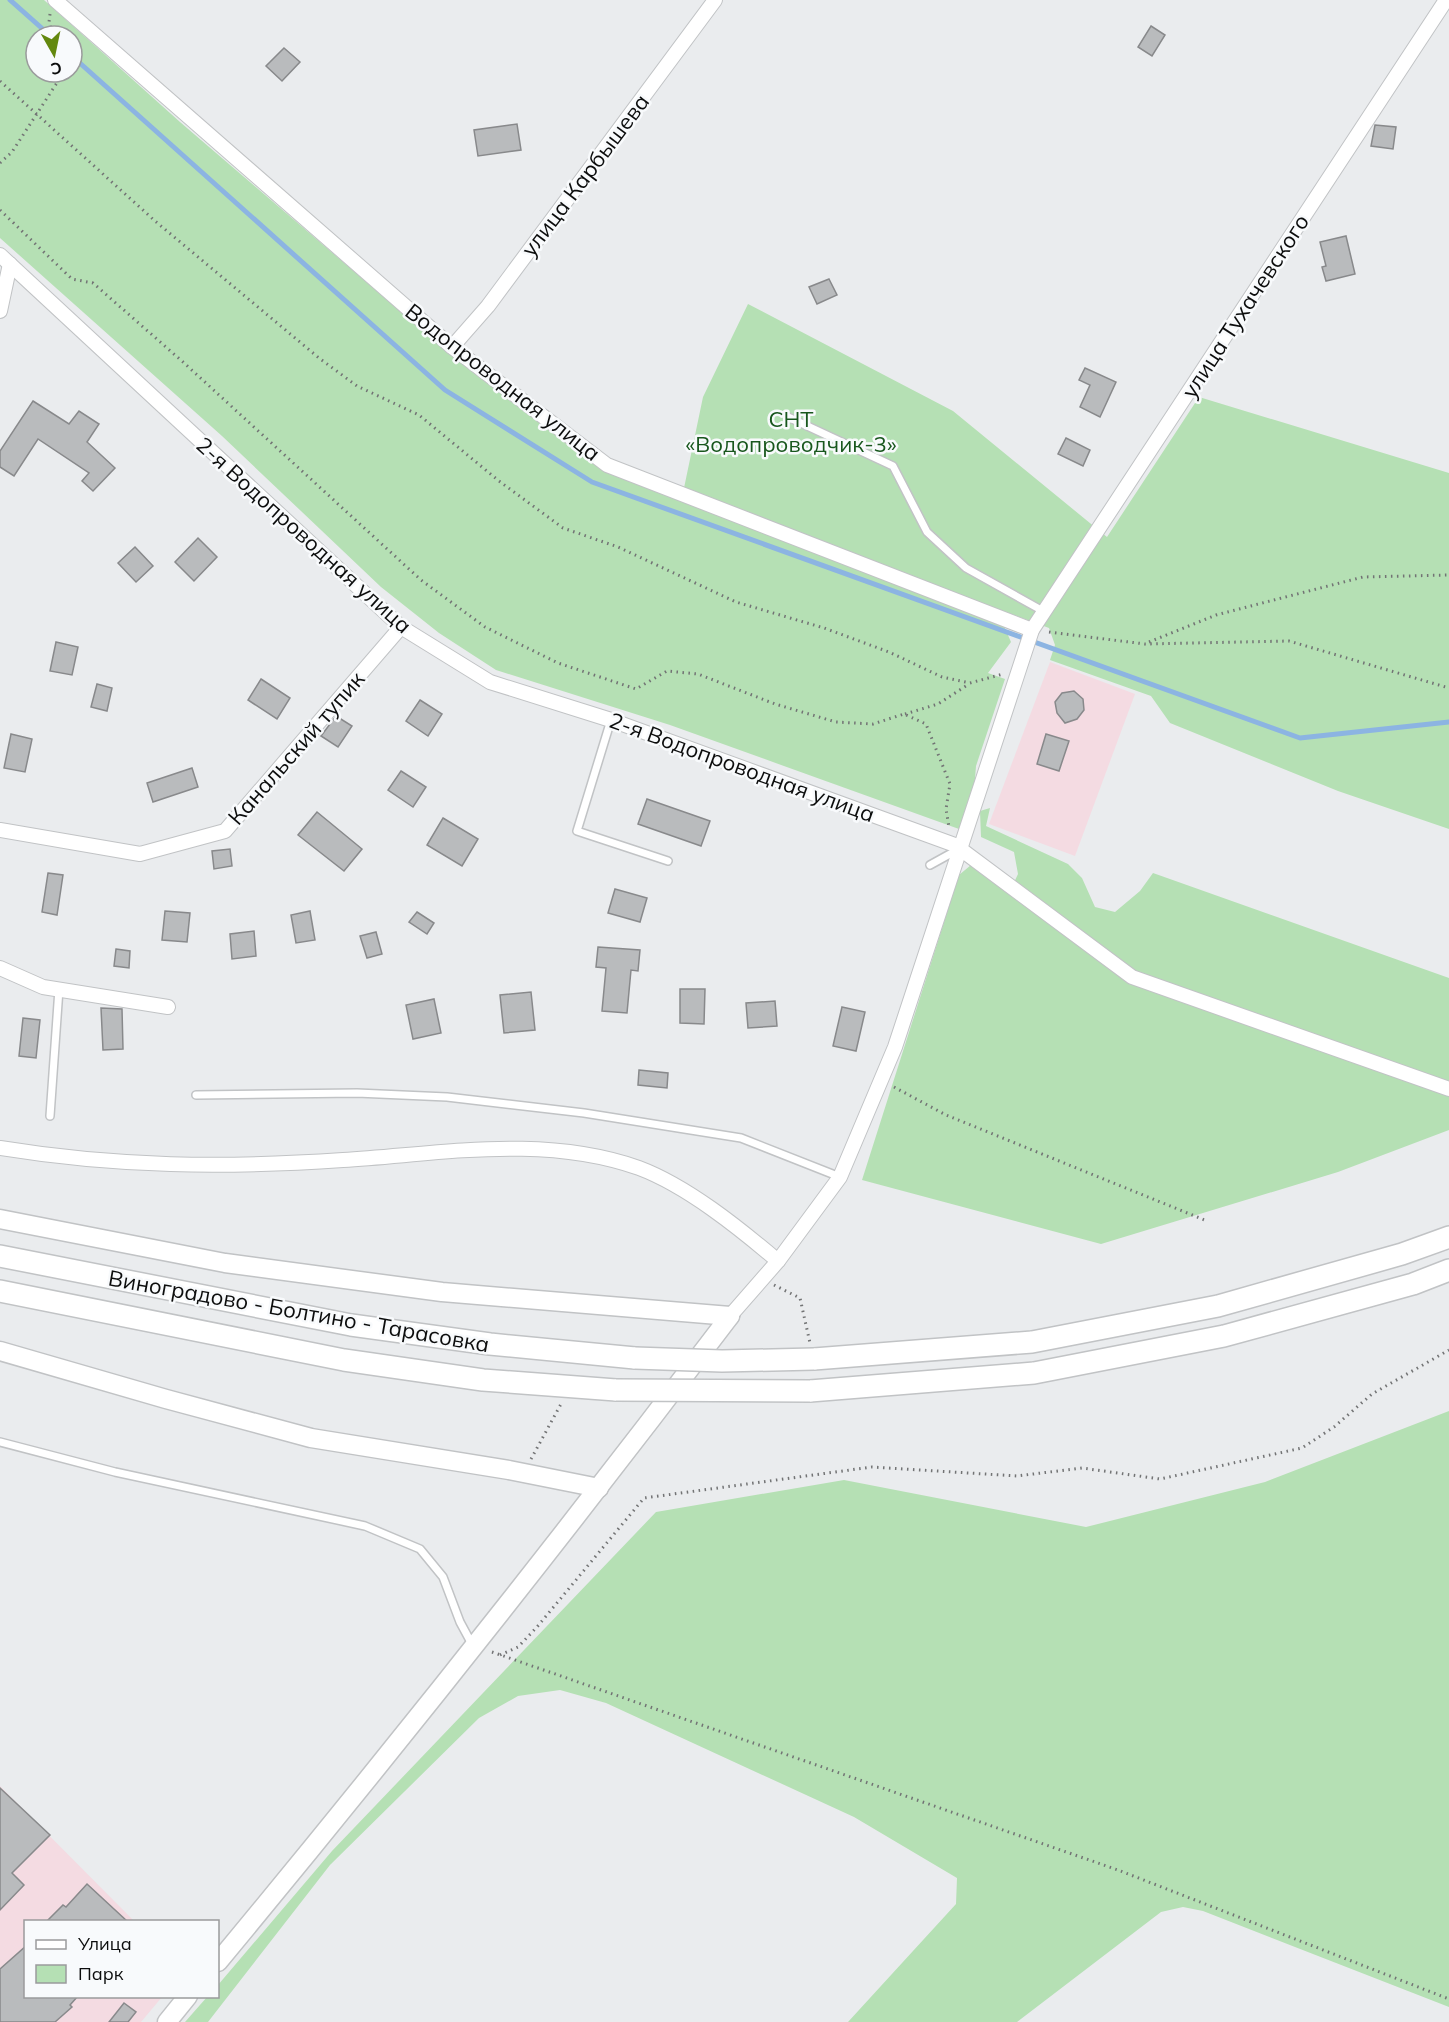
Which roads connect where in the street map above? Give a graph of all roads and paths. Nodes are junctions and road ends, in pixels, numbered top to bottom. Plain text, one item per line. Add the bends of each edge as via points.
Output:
1 (55, 0) edge
2 (715, 0) edge
3 (1446, 0) edge
4 (0, 81) edge
5 (56, 84) edge
6 (37, 112) junction
7 (0, 163) edge
8 (0, 210) edge
9 (5, 259) edge
10 (0, 311) edge
11 (452, 347) junction
12 (788, 417) dead end
13 (1449, 575) edge
14 (1043, 611) junction
15 (401, 627) junction
16 (1032, 630) junction
17 (1145, 644) junction
18 (1020, 669) junction
19 (970, 683) junction
20 (1449, 688) edge
21 (904, 714) junction
22 (611, 720) junction
23 (0, 830) edge
24 (958, 847) junction
25 (668, 861) dead end
26 (930, 865) dead end
27 (0, 968) edge
28 (59, 989) junction
29 (168, 1007) dead end
30 (881, 1081) junction
31 (1449, 1089) edge
32 (196, 1095) dead end
33 (50, 1116) dead end
34 (0, 1148) edge
35 (840, 1177) junction
36 (0, 1219) edge
37 (1207, 1221) dead end
38 (1449, 1237) edge
39 (0, 1256) edge
40 (778, 1261) junction
41 (1449, 1270) edge
42 (762, 1279) junction
43 (0, 1291) edge
44 (730, 1316) junction
45 (1449, 1350) edge
46 (0, 1351) edge
47 (814, 1359) junction
48 (570, 1387) junction
49 (0, 1442) edge
50 (533, 1455) dead end
51 (599, 1488) junction
52 (473, 1646) junction
53 (500, 1655) junction
54 (219, 1961) edge
55 (187, 1998) edge
56 (1449, 1999) edge
57 (167, 2022) edge

1 - 11 street, Водопроводная улица
2 - 11 street, улица Карбышева via 495,297
3 - 14 street, улица Тухачевского
4 - 6 path
5 - 6 path
6 - 7 path via 12,152
6 - 19 path via 154,221 319,358 357,386 419,415 499,482 563,528 618,548 736,602 824,628 942,677
8 - 21 path via 72,279 93,283 183,362 421,580 485,627 558,663 636,689 667,671 698,674 775,704 836,722 873,724
9 - 10 street
9 - 15 street, 2-я Водопроводная улица
11 - 16 street, Водопроводная улица via 608,465
12 - 14 lane via 893,466 927,532 966,568
13 - 17 path via 1363,578 1216,615
14 - 16 street, улица Тухачевского
15 - 22 street, 2-я Водопроводная улица via 490,682
15 - 23 street, Канальский тупик via 225,831 140,854
16 - 17 path
16 - 18 street, улица Тухачевского
17 - 20 path via 1289,641
18 - 19 path
18 - 24 street, улица Тухачевского
19 - 21 path via 938,704
21 - 24 path via 927,724 950,784 946,809
22 - 24 street, 2-я Водопроводная улица
22 - 25 lane via 577,831
24 - 26 lane
24 - 30 street, улица Тухачевского via 899,1037
24 - 31 street, 2-я Водопроводная улица via 1132,977
27 - 28 street via 43,987
28 - 29 street
28 - 33 lane
30 - 35 street, улица Тухачевского
30 - 37 path via 946,1114
32 - 35 lane via 436,1096 584,1113 741,1138
34 - 40 street via 104,1162 182,1166 344,1160 447,1150 578,1152 640,1168 685,1192
35 - 40 street, улица Тухачевского
36 - 44 street via 225,1263 373,1283
38 - 47 main road, Виноградово - Болтино - Тарасовка via 1206,1309 1032,1342
39 - 47 main road, Виноградово - Болтино - Тарасовка, bridge via 351,1325 490,1344 635,1358
40 - 42 street, улица Тухачевского
41 - 48 main road, Виноградово - Болтино - Тарасовка, bridge via 1413,1284 1224,1336 1034,1373 810,1391
42 - 44 street, улица Тухачевского
42 - 47 path via 800,1298
43 - 48 main road, Виноградово - Болтино - Тарасовка via 344,1360 483,1380
44 - 51 street
45 - 53 path via 1372,1394 1302,1448 1160,1479 1082,1468 1017,1476 872,1467 644,1498 537,1627 518,1647
46 - 51 street via 310,1437
48 - 50 path
49 - 52 lane via 115,1472 365,1526 420,1549 443,1577
51 - 52 street
52 - 53 path
52 - 54 street
53 - 56 path via 1118,1870
55 - 57 street

